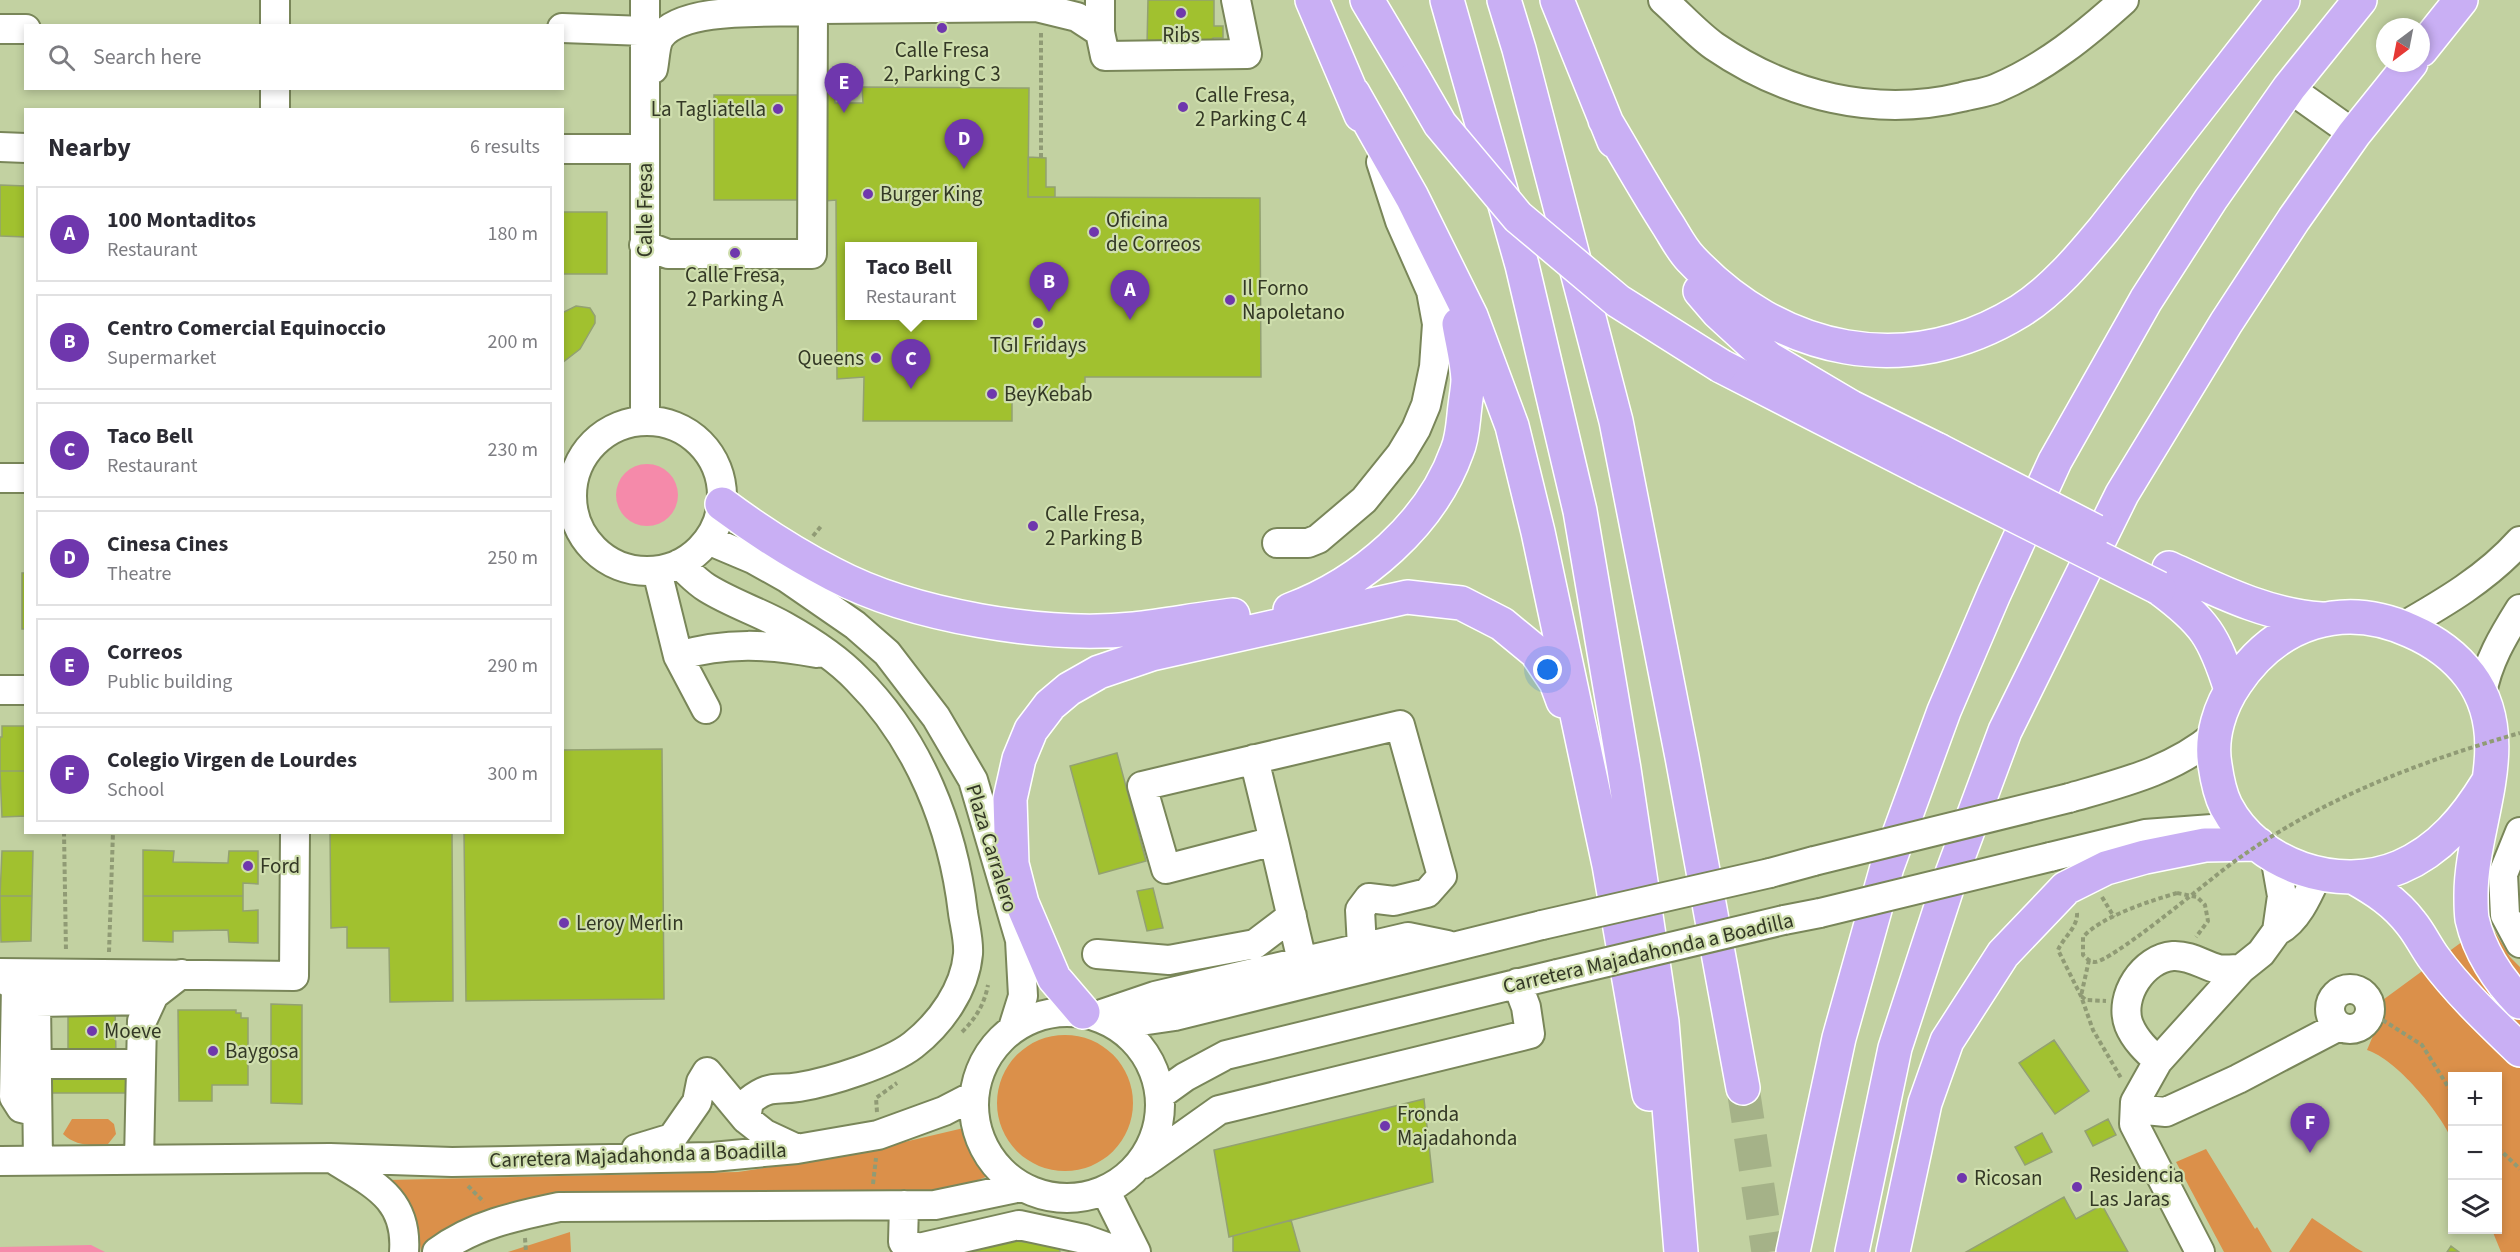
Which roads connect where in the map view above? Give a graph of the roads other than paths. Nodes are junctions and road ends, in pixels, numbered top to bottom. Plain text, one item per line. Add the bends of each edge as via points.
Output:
1 (275, 0) edge
2 (645, 0) edge
3 (1100, 0) edge
4 (1236, 0) edge
5 (1312, 0) edge
6 (1367, 0) edge
7 (1447, 0) edge
8 (1504, 0) edge
9 (1557, 0) edge
10 (1663, 0) edge
11 (2124, 0) edge
12 (2283, 0) edge
13 (2360, 0) edge
14 (2461, 0) edge
15 (813, 7) edge
16 (275, 24) edge
17 (564, 28) edge
18 (0, 29) edge
19 (24, 29) edge
20 (645, 31) junction
21 (1100, 32) junction
22 (2430, 39) edge
23 (2404, 72) edge
24 (2289, 88) junction
25 (275, 90) edge
26 (1353, 93) junction
27 (275, 108) edge
28 (645, 109) junction
29 (1605, 120) junction
30 (2354, 134) junction
31 (0, 147) edge
32 (24, 147) edge
33 (564, 149) edge
34 (645, 149) junction
35 (1381, 162) junction
36 (645, 245) junction
37 (645, 421) junction
38 (1932, 460) junction
39 (0, 478) edge
40 (24, 478) edge
41 (567, 492) edge
42 (722, 504) junction
43 (708, 540) junction
44 (2520, 541) edge
45 (1277, 543) dead end
46 (668, 567) junction
47 (1355, 576) junction
48 (2164, 578) junction
49 (2520, 609) edge
50 (2321, 619) junction
51 (2402, 627) junction
52 (1213, 639) junction
53 (828, 655) junction
54 (678, 656) junction
55 (0, 690) edge
56 (24, 690) edge
57 (2231, 690) junction
58 (2482, 694) junction
59 (706, 710) dead end
60 (2215, 735) junction
61 (1254, 759) junction
62 (2488, 782) junction
63 (2520, 832) edge
64 (295, 834) edge
65 (1274, 841) junction
66 (2257, 842) junction
67 (1610, 865) junction
68 (2318, 873) junction
69 (2353, 877) junction
70 (1022, 903) junction
71 (1292, 916) junction
72 (2277, 930) junction
73 (1020, 940) junction
74 (2520, 943) edge
75 (1362, 947) junction
76 (1455, 947) junction
77 (1097, 954) dead end
78 (1302, 961) junction
79 (2241, 969) junction
80 (181, 974) junction
81 (115, 981) junction
82 (1517, 983) junction
83 (13, 985) edge
84 (150, 1000) junction
85 (2520, 1002) edge
86 (2370, 1012) road end
87 (1096, 1016) junction
88 (1013, 1028) junction
89 (2520, 1050) edge
90 (2158, 1061) junction
91 (36, 1064) junction
92 (140, 1064) junction
93 (1743, 1088) tunnel mouth
94 (1160, 1095) junction
95 (973, 1096) junction
96 (2131, 1098) junction
97 (37, 1112) junction
98 (746, 1119) junction
99 (797, 1149) junction
100 (330, 1158) junction
101 (608, 1158) junction
102 (38, 1160) junction
103 (139, 1160) junction
104 (0, 1161) edge
105 (1132, 1172) junction
106 (1021, 1187) junction
107 (1106, 1190) junction
108 (904, 1205) junction
109 (909, 1248) edge
110 (404, 1252) edge
111 (437, 1252) edge
112 (1120, 1252) edge
113 (1136, 1252) edge
114 (1679, 1252) edge
115 (1793, 1252) edge
116 (1852, 1252) edge
117 (1893, 1252) edge
118 (2200, 1252) edge

1 - 16 street
2 - 20 street, Calle Fresa
3 - 21 street
4 - 21 street via 1248,54 1105,56
5 - 26 highway
6 - 38 highway, bridge via 1440,124 1518,217 1618,301 1720,366
7 - 114 highway via 1522,265 1580,511 1662,1022
8 - 93 highway via 1617,420
9 - 29 highway
10 - 11 street via 1713,45 1767,76 1819,95 1875,106 1936,104 1995,89 2041,66 2080,39
12 - 29 highway via 2073,266 2021,310 1994,325 1945,343 1902,349 1853,348 1823,343 1757,314 1688,257
13 - 24 highway
14 - 22 highway
15 - 21 street via 1036,8 1077,17
15 - 28 street via 701,15 675,25 659,38
15 - 36 street via 812,254 668,254
17 - 20 street
18 - 19 street
20 - 28 street, Calle Fresa
23 - 30 highway
24 - 30 street
24 - 115 highway via 2146,300 2055,461 1944,711 1887,867 1839,1038
25 - 27 street
26 - 35 highway
26 - 67 highway via 1412,197 1471,316 1512,426
28 - 34 street, Calle Fresa
29 - 38 highway via 1638,202 1680,268 1718,312 1768,358
30 - 116 highway via 2226,323 2122,494 2005,731 1951,876 1895,1048
31 - 32 street
33 - 34 street
34 - 36 street, Calle Fresa
35 - 45 street via 1400,221 1431,291 1437,324 1426,405 1401,454 1364,500 1318,539 1308,543
35 - 47 highway via 1459,324 1468,379 1458,449 1447,475 1406,532
36 - 37 street, Calle Fresa
37 - 41 street via 623,424 603,435 586,451
37 - 42 street via 670,425 693,437 710,455 720,478
38 - 48 highway, bridge
39 - 40 street
41 - 46 street via 582,535 596,551 614,564 635,570
42 - 43 street via 718,523
42 - 47 highway via 751,526 834,575 915,606 1044,629 1132,629 1235,615
43 - 46 street via 695,554
43 - 73 street, Plaza Carralero via 787,578 855,625 887,653 936,717 973,780
44 - 51 street via 2460,592
46 - 53 street via 785,626
46 - 54 street
47 - 52 highway via 1309,603
48 - 50 highway via 2293,617
48 - 57 highway via 2209,633
49 - 58 street via 2495,652
50 - 51 highway via 2360,616
50 - 57 highway via 2288,633 2261,652
51 - 58 highway via 2428,638 2452,656
52 - 67 highway via 1407,597 1461,603 1502,624 1536,652 1556,682
52 - 70 highway via 1099,672 1050,705 1031,730 1019,759 1010,799 1012,864
53 - 54 street via 734,645
53 - 98 street via 892,717 918,762 942,818 961,896 968,954 960,984 946,1012 912,1046 861,1070 800,1086 764,1089 749,1101
54 - 59 street
55 - 56 street
57 - 60 highway
58 - 62 highway via 2493,736
60 - 66 highway via 2214,760 2226,806
60 - 76 street, bridge via 2181,760 2069,798
61 - 65 street
61 - 65 street via 1142,786 1166,869
61 - 75 street via 1400,725 1442,876 1427,893 1394,901 1369,898 1360,910
62 - 69 highway via 2456,828 2437,845 2401,867
62 - 85 highway via 2471,878 2472,917 2482,948 2505,987
63 - 74 street via 2503,874 2505,915
64 - 80 street via 294,976
65 - 71 street
66 - 68 highway via 2298,868
66 - 72 street via 2282,896
66 - 82 street, Carretera Majadahonda a Boadilla, bridge via 2145,834
66 - 117 highway via 2205,845 2106,868 2066,888 2003,954 1947,1041 1925,1103
67 - 114 highway
68 - 69 highway
68 - 72 street via 2287,926
69 - 89 highway via 2398,907 2474,1006
70 - 73 highway
70 - 87 highway via 1054,978
71 - 77 street via 1255,944 1169,960
71 - 78 street
72 - 79 street via 2261,952
73 - 88 street, Plaza Carralero via 1023,996
75 - 76 street via 1408,937
75 - 78 street
76 - 87 street via 1175,1016 1134,1022
78 - 87 street via 1155,996
79 - 90 street
79 - 90 street via 2218,969 2177,956 2161,957 2147,967 2130,994 2128,1023 2137,1040
80 - 81 street
80 - 84 street
81 - 83 street
81 - 84 street
82 - 94 street, Carretera Majadahonda a Boadilla via 1226,1055
82 - 105 street via 1530,1034 1219,1110
83 - 84 street
83 - 91 street
83 - 97 street via 14,1097 21,1108
84 - 92 street via 142,1021
86 - 96 street via 2358,1027 2339,1026 2166,1112
87 - 88 street via 1058,1011
87 - 94 street via 1128,1034 1144,1052 1155,1072
88 - 95 street via 985,1058
90 - 96 street via 2135,1102
91 - 92 street
91 - 97 street
92 - 103 street
94 - 105 street via 1155,1137
95 - 99 street, Carretera Majadahonda a Boadilla via 944,1111 878,1134
95 - 106 street via 975,1124 984,1149 1000,1170
96 - 118 street via 2134,1124
97 - 102 street
98 - 99 street via 765,1134
98 - 101 street via 707,1072 697,1102 672,1138
99 - 101 street, Carretera Majadahonda a Boadilla via 712,1157
100 - 101 street, Carretera Majadahonda a Boadilla via 452,1162
100 - 103 street, Carretera Majadahonda a Boadilla
100 - 110 street via 376,1185 395,1204 405,1233
102 - 103 street, Carretera Majadahonda a Boadilla
102 - 104 street, Carretera Majadahonda a Boadilla
105 - 107 street
106 - 107 street via 1048,1197 1078,1198
106 - 108 street via 935,1205
107 - 113 street
108 - 109 street
108 - 111 street via 559,1207 502,1219 451,1241
109 - 112 street via 1018,1225 1084,1239

